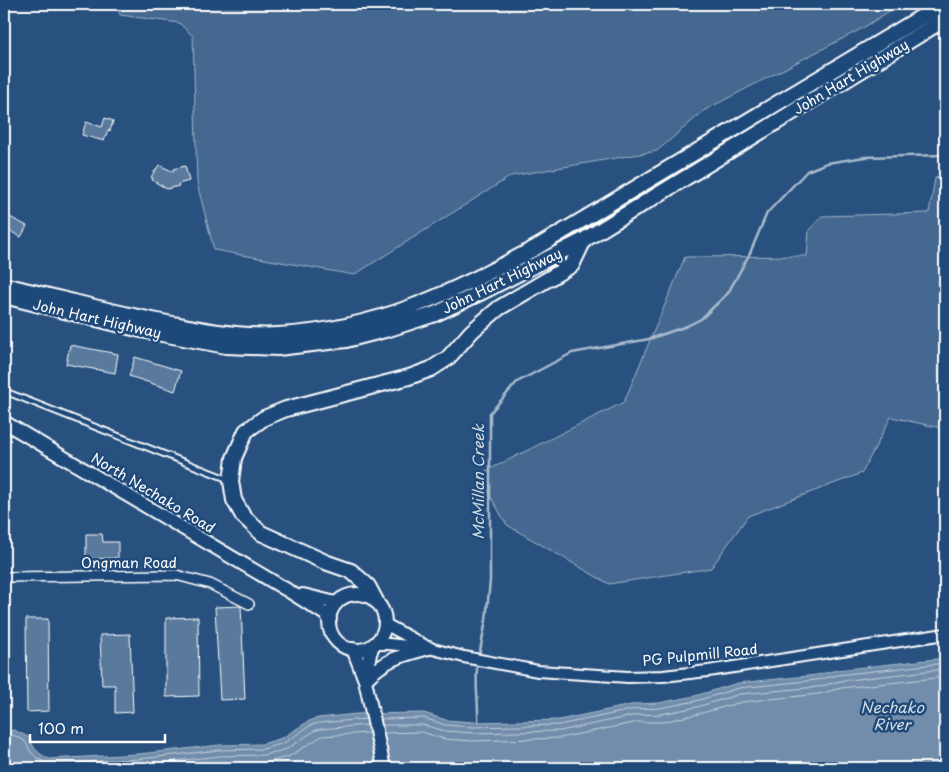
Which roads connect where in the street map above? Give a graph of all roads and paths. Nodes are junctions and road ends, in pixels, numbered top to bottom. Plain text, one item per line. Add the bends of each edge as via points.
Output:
1 (943, 4) edge
2 (945, 19) edge
3 (584, 240) junction
4 (4, 285) edge
5 (4, 296) edge
6 (4, 391) edge
7 (4, 422) edge
8 (231, 481) junction
9 (4, 577) edge
10 (287, 590) junction
11 (376, 601) junction
12 (336, 603) junction
13 (249, 604) dead end
14 (330, 619) junction
15 (385, 624) junction
16 (945, 634) edge
17 (374, 645) junction
18 (429, 648) junction
19 (353, 649) junction
20 (365, 680) junction
21 (384, 768) edge

1 - 4 highway, John Hart Highway via 537,247 430,301 386,317 343,328 278,336 226,334 144,319
2 - 3 highway, John Hart Highway
3 - 5 highway, John Hart Highway via 434,314 346,340 278,348 226,346 169,336
3 - 8 highway via 572,265 499,308 448,358 431,369 264,418 246,431 234,458
6 - 8 lane
7 - 10 main road, North Nechako Road
8 - 11 highway via 234,500 243,516 261,533 351,570 368,586
9 - 13 street, Ongman Road via 176,575 210,584
10 - 12 main road, North Nechako Road
10 - 14 main road, North Nechako Road
11 - 12 main road via 368,596 351,594
11 - 15 main road via 385,616
12 - 14 main road
14 - 19 main road via 334,637 340,644
15 - 17 main road
15 - 18 street
16 - 18 street, PG Pulpmill Road via 663,676 538,671
17 - 18 street
17 - 19 main road
17 - 20 main road
18 - 20 main road via 386,662
19 - 20 main road
20 - 21 main road

